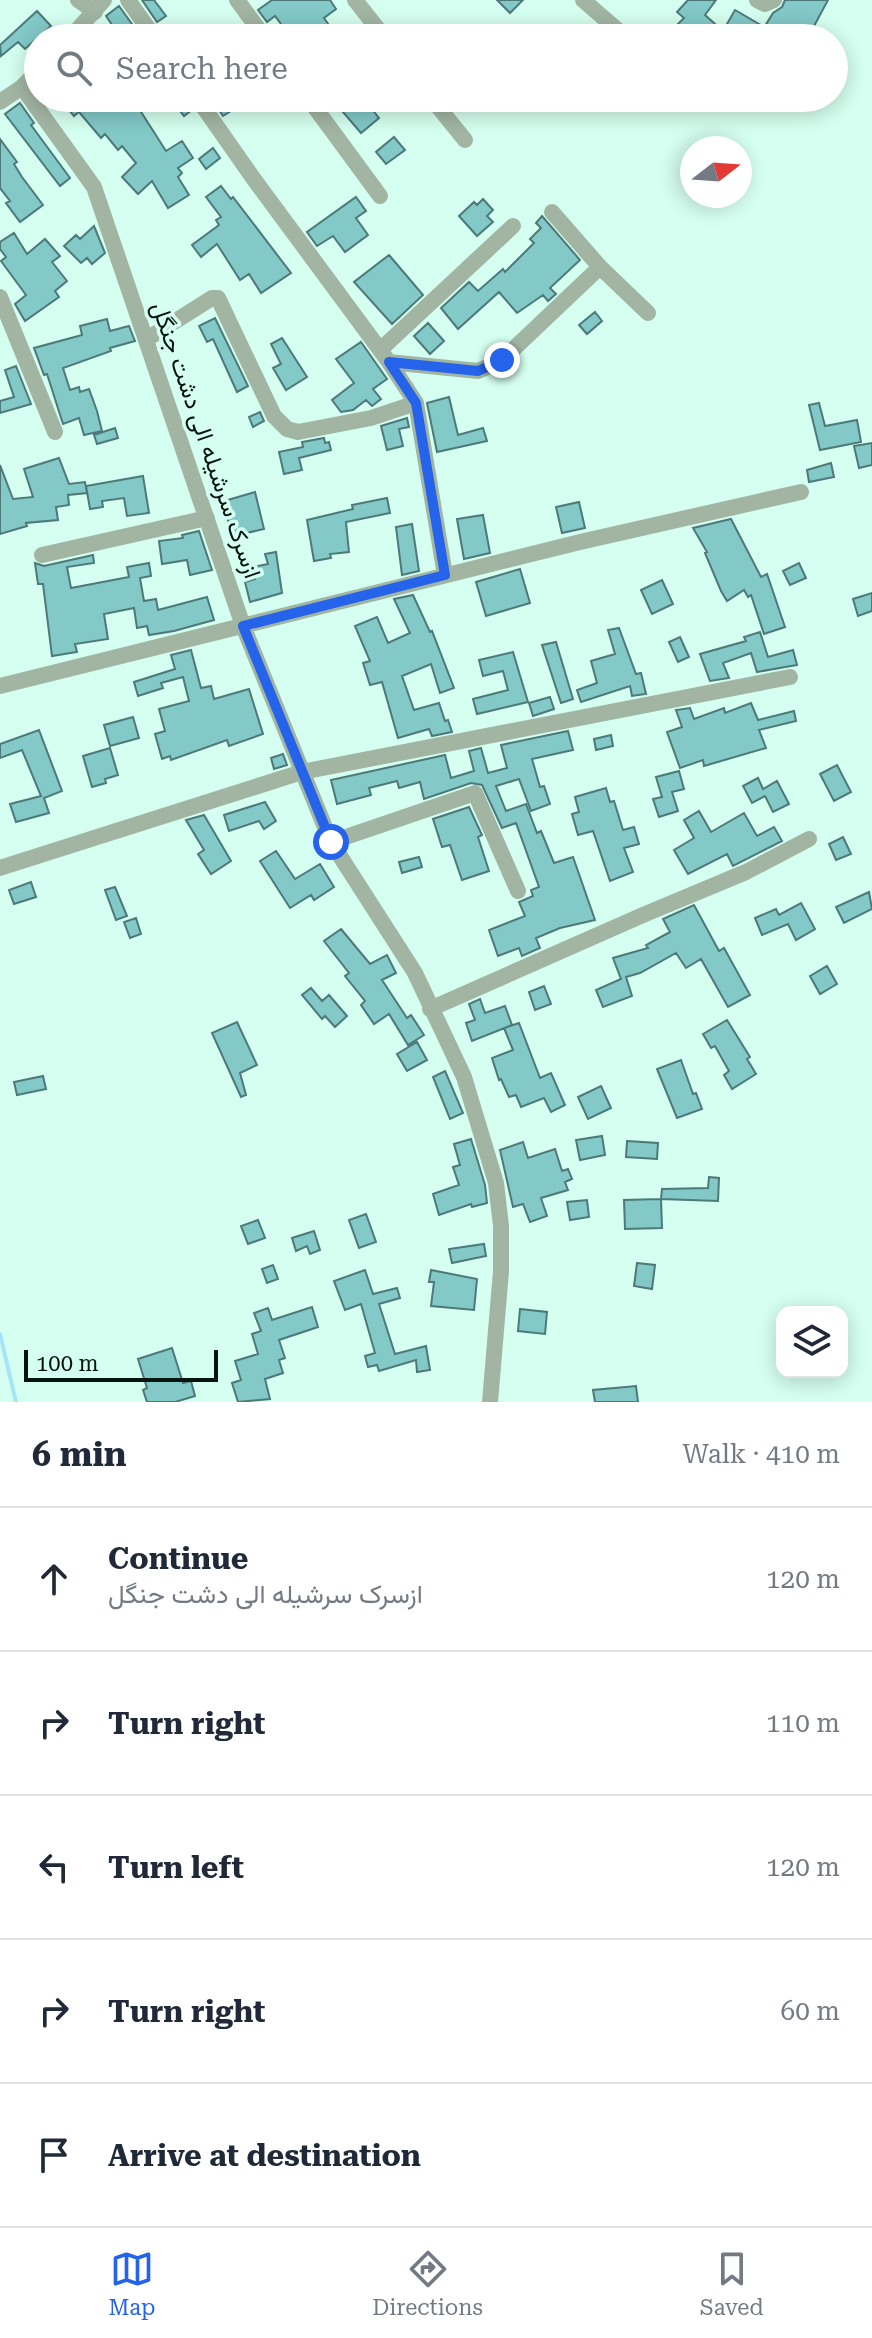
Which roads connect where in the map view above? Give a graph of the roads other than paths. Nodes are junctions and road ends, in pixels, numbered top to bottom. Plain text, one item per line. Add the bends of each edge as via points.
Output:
1 (78, 0) edge
2 (128, 0) edge
3 (237, 0) edge
4 (355, 0) edge
5 (583, 0) edge
6 (757, 0) edge
7 (774, 0) edge
8 (99, 6) edge
9 (83, 24) edge
10 (145, 24) edge
11 (255, 24) edge
12 (374, 24) edge
13 (611, 24) edge
14 (22, 87) joint
15 (24, 90) edge
16 (0, 102) edge
17 (40, 112) edge
18 (207, 112) edge
19 (318, 112) edge
20 (442, 112) edge
21 (465, 140) dead end
22 (380, 196) dead end
23 (552, 212) dead end
24 (513, 226) dead end
25 (600, 267) junction
26 (0, 297) edge
27 (648, 313) dead end
28 (147, 339) junction
29 (385, 356) junction
30 (416, 403) junction
31 (55, 432) dead end
32 (801, 492) dead end
33 (207, 518) junction
34 (42, 555) dead end
35 (445, 575) junction
36 (243, 626) junction
37 (790, 677) dead end
38 (0, 686) edge
39 (302, 772) junction
40 (809, 839) dead end
41 (331, 842) junction
42 (0, 868) edge
43 (518, 891) dead end
44 (430, 1009) junction
45 (490, 1402) edge

1 - 8 street
2 - 10 street
3 - 11 street
4 - 12 street
5 - 13 street
6 - 7 street
8 - 9 street
14 - 15 street, ازسرک سرشیله الی دشت جنگل
14 - 16 street
17 - 28 street, ازسرک سرشیله الی دشت جنگل via 94,187
18 - 29 street
19 - 22 street
20 - 21 street
23 - 25 street
24 - 29 street
25 - 27 street
25 - 29 street via 489,368 478,371
26 - 31 street
28 - 30 street via 218,298 274,416 287,429 298,432 371,418
28 - 33 street, ازسرک سرشیله الی دشت جنگل
29 - 30 street
30 - 35 street
32 - 35 street
33 - 34 street
33 - 36 street, ازسرک سرشیله الی دشت جنگل
35 - 36 street
36 - 38 street
36 - 39 street, ازسرک سرشیله الی دشت جنگل
37 - 39 street
39 - 41 street, ازسرک سرشیله الی دشت جنگل
39 - 42 street
40 - 44 street via 746,872
41 - 43 street via 475,793
41 - 44 street, ازسرک سرشیله الی دشت جنگل via 415,973
44 - 45 street, ازسرک سرشیله الی دشت جنگل via 464,1077 496,1183 501,1271

